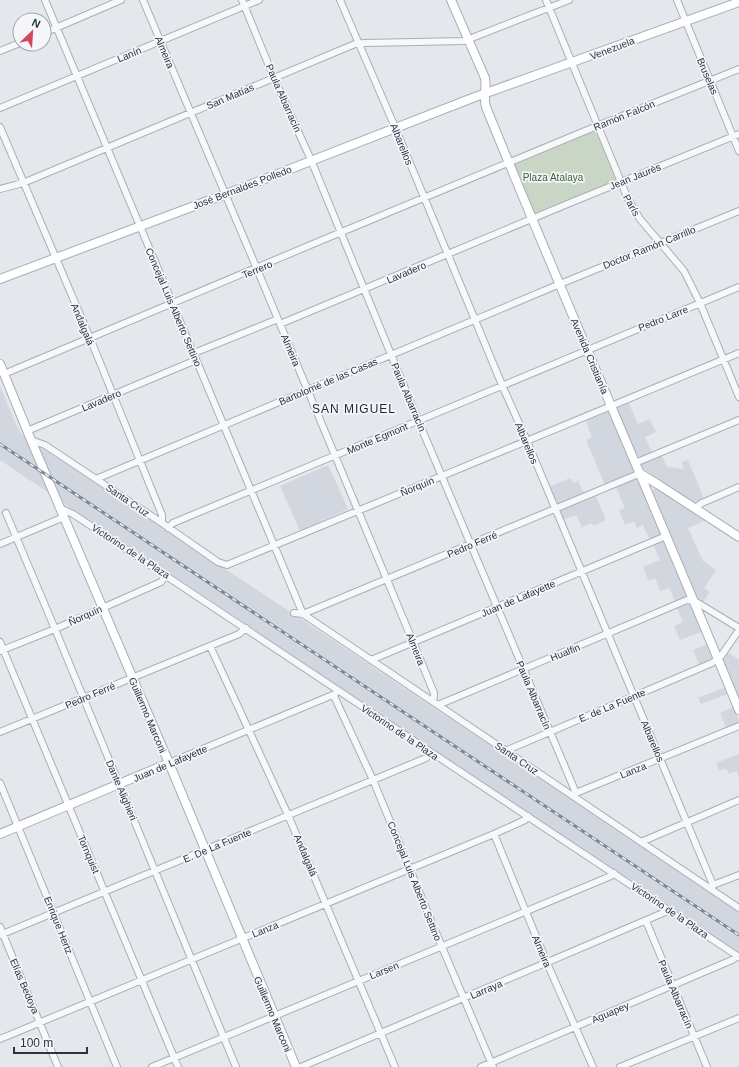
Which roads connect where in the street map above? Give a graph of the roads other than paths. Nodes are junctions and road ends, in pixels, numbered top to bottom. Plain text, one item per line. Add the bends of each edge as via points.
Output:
1 (45, 0) edge
2 (121, 0) edge
3 (143, 0) edge
4 (258, 0) edge
5 (340, 0) edge
6 (451, 0) edge
7 (546, 0) edge
8 (569, 0) edge
9 (676, 0) edge
10 (739, 2) edge
11 (243, 3) edge
12 (550, 8) junction
13 (685, 21) junction
14 (56, 28) junction
15 (52, 29) edge
16 (468, 40) junction
17 (160, 41) junction
18 (359, 43) junction
19 (12, 47) edge
20 (0, 52) edge
21 (573, 63) junction
22 (739, 69) edge
23 (77, 76) junction
24 (274, 78) junction
25 (710, 81) junction
26 (485, 94) junction
27 (0, 108) edge
28 (191, 113) junction
29 (597, 126) junction
30 (0, 127) edge
31 (395, 127) junction
32 (736, 136) edge
33 (106, 147) junction
34 (739, 152) edge
35 (311, 160) junction
36 (509, 163) junction
37 (23, 182) junction
38 (621, 182) junction
39 (0, 189) edge
40 (226, 194) junction
41 (424, 198) junction
42 (739, 211) edge
43 (532, 219) junction
44 (140, 225) junction
45 (341, 233) junction
46 (660, 244) junction
47 (447, 254) junction
48 (55, 259) junction
49 (257, 269) junction
50 (0, 278) edge
51 (560, 284) junction
52 (739, 287) edge
53 (364, 290) junction
54 (700, 303) junction
55 (172, 304) junction
56 (475, 319) junction
57 (279, 322) junction
58 (90, 338) junction
59 (587, 350) junction
60 (194, 353) junction
61 (739, 353) edge
62 (391, 354) junction
63 (196, 360) junction
64 (724, 360) junction
65 (0, 364) edge
66 (4, 374) junction
67 (502, 385) junction
68 (307, 389) junction
69 (113, 395) junction
70 (739, 397) edge
71 (611, 406) junction
72 (418, 420) junction
73 (739, 420) edge
74 (224, 424) junction
75 (27, 431) junction
76 (31, 440) junction
77 (527, 441) junction
78 (335, 455) junction
79 (139, 460) junction
80 (636, 463) junction
81 (641, 474) junction
82 (442, 476) junction
83 (96, 479) junction
84 (739, 487) edge
85 (251, 491) junction
86 (60, 508) junction
87 (695, 508) junction
88 (555, 509) junction
89 (358, 511) junction
90 (6, 513) dead end
91 (64, 516) junction
92 (162, 523) junction
93 (168, 528) junction
94 (666, 536) junction
95 (739, 537) edge
96 (16, 538) junction
97 (0, 544) edge
98 (471, 544) junction
99 (274, 546) junction
100 (223, 565) joint
101 (581, 571) junction
102 (166, 575) junction
103 (387, 580) junction
104 (693, 601) junction
105 (498, 607) junction
106 (103, 608) junction
107 (294, 613) dead end
108 (303, 614) junction
109 (246, 628) junction
110 (55, 629) junction
111 (739, 629) edge
112 (607, 634) junction
113 (0, 642) edge
114 (413, 642) junction
115 (210, 646) junction
116 (2, 650) edge
117 (718, 659) junction
118 (371, 660) junction
119 (523, 669) junction
120 (132, 678) junction
121 (338, 690) junction
122 (334, 696) junction
123 (634, 696) junction
124 (84, 698) junction
125 (435, 703) junction
126 (739, 710) edge
127 (32, 719) junction
128 (739, 726) edge
129 (250, 730) junction
130 (0, 732) edge
131 (549, 732) junction
132 (506, 751) junction
133 (432, 753) junction
134 (660, 758) junction
135 (169, 763) junction
136 (373, 780) junction
137 (0, 784) edge
138 (120, 784) junction
139 (575, 795) junction
140 (739, 800) edge
141 (68, 806) junction
142 (288, 815) junction
143 (528, 816) junction
144 (686, 822) junction
145 (18, 826) junction
146 (0, 834) edge
147 (494, 834) junction
148 (641, 842) junction
149 (206, 850) junction
150 (410, 868) junction
151 (156, 871) junction
152 (614, 873) junction
153 (739, 875) edge
154 (712, 887) junction
155 (105, 892) junction
156 (327, 904) junction
157 (739, 908) edge
158 (670, 910) junction
159 (525, 911) junction
160 (54, 912) junction
161 (646, 921) junction
162 (0, 927) edge
163 (1, 935) edge
164 (242, 938) junction
165 (442, 946) junction
166 (738, 956) edge
167 (193, 960) junction
168 (547, 963) junction
169 (142, 980) junction
170 (359, 981) junction
171 (672, 985) junction
172 (464, 999) junction
173 (90, 1002) junction
174 (273, 1016) junction
175 (739, 1018) edge
176 (40, 1022) junction
177 (576, 1027) junction
178 (381, 1033) junction
179 (694, 1036) junction
180 (224, 1037) junction
181 (0, 1038) edge
182 (174, 1058) junction
183 (492, 1065) edge
184 (58, 1067) edge
185 (118, 1067) edge
186 (152, 1067) edge
187 (178, 1067) edge
188 (236, 1067) edge
189 (296, 1067) edge
190 (301, 1067) edge
191 (395, 1067) edge
192 (481, 1067) edge
193 (593, 1067) edge
194 (620, 1067) edge
195 (707, 1067) edge

1 - 14 street, Concejal Luis Alberto Settino
2 - 14 street
3 - 17 street, Almeira
4 - 11 street, Lanín
5 - 18 street, Albarellos
6 - 16 main road, Avenida Cristianía
7 - 12 street, París
8 - 12 street, San Matías
9 - 13 street, Bruselas
10 - 13 main road, Venezuela
11 - 17 street, Lanín
11 - 24 street, Paula Albarracín
12 - 16 street, San Matías
12 - 21 street, París
13 - 21 main road, Venezuela
13 - 25 street, Bruselas
14 - 15 street
14 - 23 street, Concejal Luis Alberto Settino
16 - 18 street, San Matías
16 - 26 main road, Avenida Cristianía via 485,78
17 - 23 street, Lanín
17 - 28 street, Almeira
18 - 24 street, San Matías
18 - 31 street, Albarellos
19 - 20 street
21 - 26 main road, Venezuela
21 - 29 street, París
22 - 25 street, Ramón Falcón
23 - 27 street, Lanín
23 - 33 street, Concejal Luis Alberto Settino
24 - 28 street, San Matías
24 - 35 street, Paula Albarracín
25 - 29 street, Ramón Falcón
25 - 32 street, Bruselas
26 - 31 main road, José Bernaldes Polledo
26 - 36 main road, Avenida Cristianía via 486,107
28 - 33 street, San Matías
28 - 40 street, Almeira
29 - 36 street, Ramón Falcón
29 - 38 street, París
30 - 37 street, Andalgalá
31 - 35 main road, José Bernaldes Polledo
31 - 41 street, Albarellos
32 - 34 street, Bruselas
32 - 38 street, Jean Jaurès
33 - 37 street, San Matías
33 - 44 street, Concejal Luis Alberto Settino
35 - 40 main road, José Bernaldes Polledo
35 - 45 street, Paula Albarracín
36 - 41 street, Terrero
36 - 43 main road, Avenida Cristianía
37 - 39 street, San Matías
37 - 48 street, Andalgalá
38 - 43 street, Jean Jaurès
38 - 46 street, París via 633,208
40 - 44 main road, José Bernaldes Polledo
40 - 49 street, Almeira
41 - 45 street, Terrero
41 - 47 street, Albarellos
42 - 46 street, Doctor Ramón Carrillo
43 - 47 street, Lavadero
43 - 51 main road, Avenida Cristianía
44 - 48 main road, José Bernaldes Polledo
44 - 55 street, Concejal Luis Alberto Settino
45 - 49 street, Terrero
45 - 53 street, Paula Albarracín
46 - 51 street, Doctor Ramón Carrillo
46 - 54 street, París via 684,271
47 - 53 street, Lavadero
47 - 56 street, Albarellos
48 - 50 main road, José Bernaldes Polledo
48 - 58 street, Andalgalá
49 - 55 street, Terrero
49 - 57 street, Almeira
51 - 56 street, Bartolomé de las Casas
51 - 59 main road, Avenida Cristianía
52 - 54 street, Pedro Larre
53 - 57 street, Lavadero
53 - 62 street, Paula Albarracín
54 - 59 street, Pedro Larre
54 - 64 street, París
55 - 58 street, Terrero
55 - 60 street, Concejal Luis Alberto Settino
56 - 62 street, Bartolomé de las Casas
56 - 67 street, Albarellos
57 - 60 street, Lavadero
57 - 68 street, Almeira
58 - 66 street, Terrero
58 - 69 street, Andalgalá
59 - 67 street, Monte Egmont
59 - 71 main road, Avenida Cristianía
60 - 63 street, Concejal Luis Alberto Settino
61 - 64 street, Ñorquín
62 - 68 street, Bartolomé de las Casas
62 - 72 street, Paula Albarracín
63 - 69 street, Lavadero
63 - 74 street, Concejal Luis Alberto Settino
64 - 70 street, París
64 - 71 street, Ñorquín
65 - 66 main road, Guillermo Marconi
66 - 75 main road, Guillermo Marconi
67 - 72 street, Monte Egmont
67 - 77 street, Albarellos
68 - 74 street, Bartolomé de las Casas
68 - 78 street, Almeira
69 - 75 street, Lavadero
69 - 79 street, Andalgalá
71 - 77 street, Ñorquín
71 - 80 main road, Avenida Cristianía
72 - 78 street, Monte Egmont
72 - 82 street, Paula Albarracín
73 - 80 street
74 - 79 street, Bartolomé de las Casas
74 - 85 street, Concejal Luis Alberto Settino
75 - 76 main road, Guillermo Marconi
76 - 83 street, Santa Cruz via 45,445
76 - 86 main road, Guillermo Marconi
77 - 82 street, Ñorquín
77 - 88 street, Albarellos
78 - 85 street, Monte Egmont
78 - 89 street, Almeira
79 - 83 street, Bartolomé de las Casas
79 - 92 street, Andalgalá via 162,515
80 - 81 main road, Avenida Cristianía
81 - 87 main road
81 - 88 street, Pedro Ferré
81 - 94 main road, Avenida Cristianía
82 - 89 street, Ñorquín
82 - 98 street, Paula Albarracín
83 - 92 street, Santa Cruz
84 - 87 street
85 - 93 street, Monte Egmont via 173,523
85 - 99 street, Concejal Luis Alberto Settino
86 - 91 main road, Guillermo Marconi
86 - 102 street, Victorino de la Plaza
87 - 95 main road
88 - 98 street, Pedro Ferré
88 - 101 street, Albarellos
89 - 99 street, Ñorquín
89 - 103 street, Almeira
90 - 96 street, Dante Alighieri
91 - 96 street
91 - 106 main road, Guillermo Marconi
92 - 93 street, Santa Cruz
93 - 100 street, Santa Cruz
94 - 101 street, Juan de Lafayette
94 - 104 main road, Avenida Cristianía
96 - 97 street
96 - 110 street, Dante Alighieri
98 - 103 street, Pedro Ferré
98 - 105 street, Paula Albarracín
99 - 100 street, Ñorquín via 230,565
99 - 108 street, Concejal Luis Alberto Settino
101 - 105 street, Juan de Lafayette
101 - 112 street, Albarellos
102 - 106 street, Ñorquín via 161,582
102 - 109 street, Victorino de la Plaza
103 - 108 street, Pedro Ferré
103 - 114 street, Almeira
104 - 111 street
104 - 112 street, Hualfin via 687,600
104 - 117 main road, Avenida Cristianía
105 - 114 street, Juan de Lafayette
105 - 119 street, Paula Albarracín
106 - 110 street, Ñorquín
106 - 120 main road, Guillermo Marconi
107 - 108 street, Santa Cruz
108 - 118 street, Santa Cruz
109 - 115 street, Pedro Ferré via 239,634
109 - 121 street, Victorino de la Plaza
110 - 116 street, Ñorquín
110 - 124 street, Dante Alighieri
111 - 117 street
112 - 119 street, Hualfin
112 - 123 street, Albarellos
113 - 116 street, Tornquist
114 - 118 street, Juan de Lafayette
114 - 125 street, Almeira via 434,693
115 - 120 street, Pedro Ferré
115 - 129 street, Andalgalá
116 - 127 street, Tornquist
117 - 123 street, E. de La Fuente
117 - 126 main road, Avenida Cristianía
118 - 125 street, Santa Cruz
119 - 125 street, Hualfin
119 - 131 street, Paula Albarracín
120 - 124 street, Pedro Ferré
120 - 135 main road, Guillermo Marconi
121 - 122 street
121 - 133 street, Victorino de la Plaza
122 - 129 street, Juan de Lafayette
122 - 136 street, Concejal Luis Alberto Settino
123 - 131 street, E. de La Fuente
123 - 134 street, Albarellos
124 - 127 street, Pedro Ferré
124 - 138 street, Dante Alighieri
125 - 132 street, Santa Cruz
127 - 130 street, Pedro Ferré
127 - 141 street, Tornquist
128 - 134 street, Lanza
129 - 135 street, Juan de Lafayette
129 - 142 street, Andalgalá
131 - 132 street, E. de La Fuente
131 - 139 street, Paula Albarracín
132 - 139 street, Santa Cruz
133 - 136 street, E. De La Fuente via 426,758
133 - 143 street, Victorino de la Plaza
134 - 139 street, Lanza
134 - 144 street, Albarellos
135 - 138 main road, Juan de Lafayette
135 - 149 main road, Guillermo Marconi
136 - 142 street, E. De La Fuente
136 - 150 street, Concejal Luis Alberto Settino
137 - 145 street, Enrique Hertz
138 - 141 main road, Juan de Lafayette
138 - 151 street, Dante Alighieri
139 - 148 street, Santa Cruz
140 - 144 street
141 - 145 main road, Juan de Lafayette
141 - 155 street, Tornquist
142 - 149 street, E. De La Fuente
142 - 156 street, Andalgalá
143 - 147 street, Lanza via 525,820
143 - 152 street, Victorino de la Plaza
144 - 148 street
144 - 154 street, Albarellos
145 - 146 main road, Juan de Lafayette
145 - 160 street, Enrique Hertz
147 - 150 street, Lanza
147 - 159 street, Almeira
148 - 154 street, Santa Cruz
149 - 151 street, E. De La Fuente
149 - 164 main road, Guillermo Marconi
150 - 156 street, Lanza
150 - 165 street, Concejal Luis Alberto Settino
151 - 155 street, E. De La Fuente
151 - 167 street, Dante Alighieri
152 - 158 street, Victorino de la Plaza
152 - 159 street, Larsen
153 - 154 street
154 - 157 street, Santa Cruz
155 - 160 street, E. De La Fuente
155 - 169 street, Tornquist
156 - 164 street, Lanza
156 - 170 street, Andalgalá
158 - 161 street, Larraya
158 - 166 street, Victorino de la Plaza
159 - 165 street, Larsen
159 - 168 street, Almeira
160 - 163 street, E. De La Fuente
160 - 173 street, Enrique Hertz
161 - 168 street, Larraya
161 - 171 street, Paula Albarracín
162 - 163 street, Elías Bedoya
163 - 176 street, Elías Bedoya
164 - 167 street, Lanza
164 - 174 main road, Guillermo Marconi
165 - 170 street, Larsen
165 - 172 street, Concejal Luis Alberto Settino
166 - 171 street, Aguapey
167 - 169 street, Lanza
167 - 180 street, Dante Alighieri
168 - 172 street, Larraya
168 - 177 street, Almeira
169 - 173 street, Lanza
169 - 182 street, Tornquist
170 - 174 street, Larsen
170 - 178 street, Andalgalá
171 - 177 street, Aguapey
171 - 179 street, Paula Albarracín
172 - 178 street, Larraya
172 - 183 street, Concejal Luis Alberto Settino
173 - 176 street, Lanza
173 - 185 street, Enrique Hertz
174 - 180 street, Larsen
174 - 189 main road, Guillermo Marconi
175 - 179 street
176 - 181 street, Lanza
176 - 184 street, Elías Bedoya
177 - 183 street, Aguapey
177 - 193 street, Almeira
178 - 190 street, Larraya
178 - 191 street, Andalgalá
179 - 194 street
179 - 195 street, Paula Albarracín
180 - 182 street, Larsen
180 - 188 street, Dante Alighieri
182 - 186 street, Larsen
182 - 187 street, Tornquist
183 - 192 street, Aguapey

